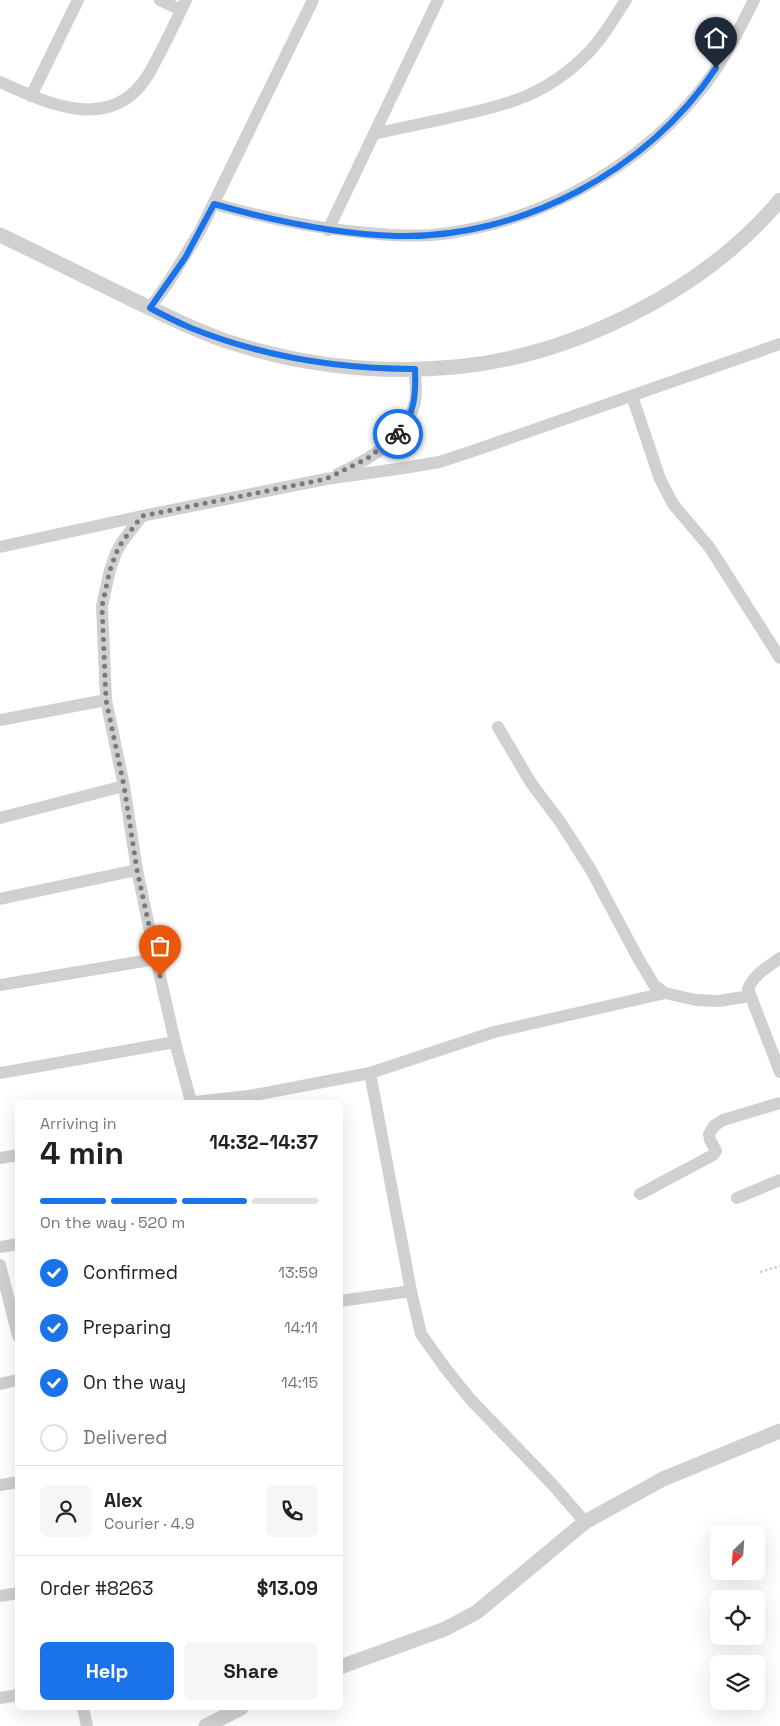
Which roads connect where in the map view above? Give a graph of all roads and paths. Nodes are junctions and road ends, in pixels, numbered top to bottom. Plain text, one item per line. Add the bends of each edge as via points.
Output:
1 (78, 0) edge
2 (160, 0) edge
3 (313, 0) edge
4 (438, 0) edge
5 (626, 0) edge
6 (754, 0) edge
7 (184, 5) edge
8 (0, 82) edge
9 (31, 96) junction
10 (374, 134) junction
11 (780, 200) edge
12 (214, 204) junction
13 (328, 230) junction
14 (0, 235) edge
15 (150, 308) junction
16 (780, 344) edge
17 (415, 369) junction
18 (632, 396) junction
19 (326, 479) junction
20 (142, 516) junction
21 (0, 547) edge
22 (780, 658) edge
23 (106, 700) junction
24 (0, 720) edge
25 (498, 727) dead end
26 (124, 786) junction
27 (0, 818) edge
28 (137, 870) junction
29 (0, 899) edge
30 (780, 958) edge
31 (156, 959) junction
32 (0, 985) edge
33 (665, 993) junction
34 (750, 996) junction
35 (175, 1042) junction
36 (780, 1072) edge
37 (0, 1073) edge
38 (370, 1073) junction
39 (192, 1100) edge
40 (212, 1100) edge
41 (780, 1103) edge
42 (15, 1156) edge
43 (0, 1158) edge
44 (780, 1180) edge
45 (640, 1194) dead end
46 (737, 1198) dead end
47 (15, 1244) edge
48 (0, 1247) edge
49 (0, 1265) edge
50 (780, 1266) edge
51 (760, 1272) dead end
52 (411, 1290) junction
53 (343, 1301) edge
54 (15, 1325) edge
55 (15, 1381) edge
56 (0, 1384) edge
57 (780, 1431) edge
58 (15, 1483) edge
59 (0, 1486) edge
60 (585, 1522) junction
61 (15, 1594) edge
62 (0, 1596) edge
63 (343, 1666) edge
64 (15, 1696) edge
65 (0, 1698) edge
66 (83, 1710) edge
67 (220, 1712) edge
68 (87, 1726) edge
69 (206, 1726) edge

1 - 9 street
2 - 7 street
3 - 12 street
4 - 10 street
5 - 10 street via 590,52 568,72 537,92 496,108
6 - 13 street via 735,39 707,82 673,121 635,154 592,183 539,209 498,223 448,234 397,236
7 - 9 street via 147,76 124,99 94,110 78,110
8 - 9 street
10 - 13 street
11 - 17 street via 714,262 660,299 610,324 535,351 456,367
12 - 13 street
12 - 15 street via 185,258
14 - 15 street
15 - 17 street via 189,327 263,352 339,366
16 - 18 street
17 - 19 street via 415,399 400,431 368,458
18 - 19 street via 439,462
18 - 22 street via 660,479 673,504 710,548
19 - 20 street
20 - 21 street
20 - 23 street via 116,553 102,606
23 - 24 street
23 - 26 street
25 - 33 street via 531,783 591,870 654,985
26 - 27 street
26 - 28 street
28 - 29 street
28 - 31 street
30 - 34 street via 756,976 748,989
31 - 32 street
31 - 35 street
33 - 34 street via 719,1001
33 - 38 street via 494,1032
34 - 36 street
35 - 37 street
35 - 39 street
38 - 40 street
38 - 52 street
41 - 45 street via 723,1120 709,1134 716,1151 712,1155
42 - 43 street
44 - 46 street
47 - 48 street
49 - 54 street
50 - 51 path
52 - 53 street
52 - 60 street via 421,1334 446,1369
55 - 56 street
57 - 60 street via 663,1479
58 - 59 street
60 - 63 street via 477,1612 445,1629
61 - 62 street
64 - 65 street
66 - 68 street
67 - 69 street

